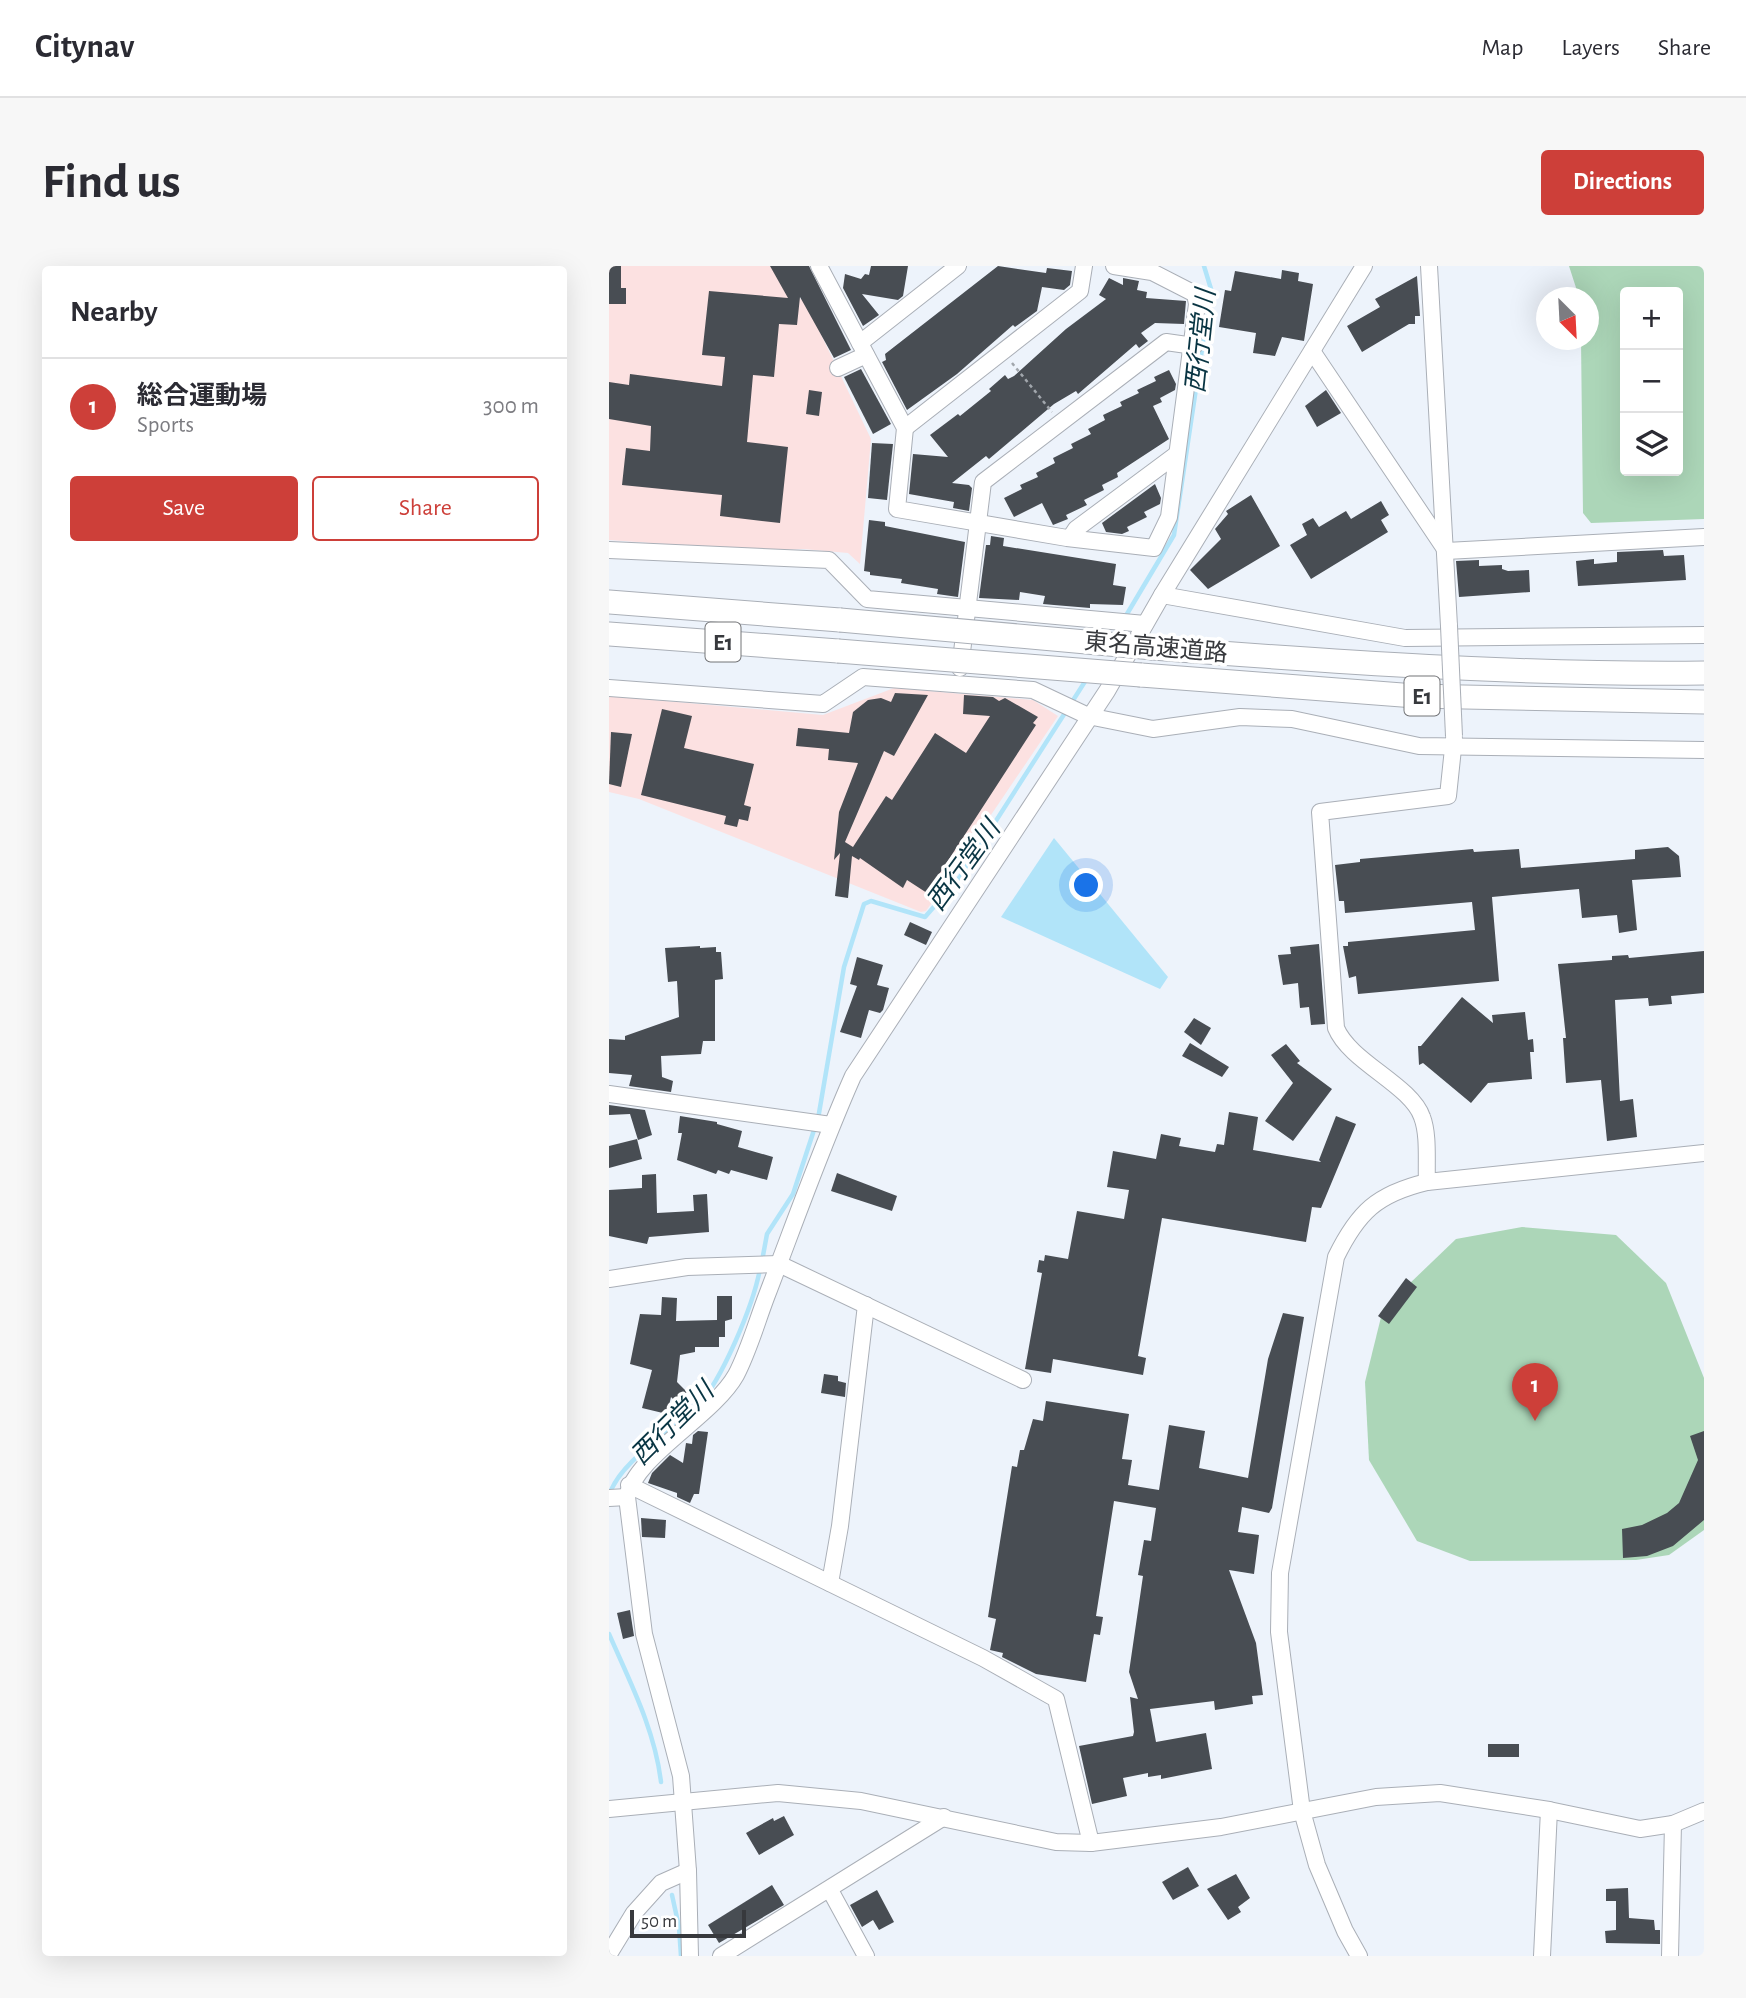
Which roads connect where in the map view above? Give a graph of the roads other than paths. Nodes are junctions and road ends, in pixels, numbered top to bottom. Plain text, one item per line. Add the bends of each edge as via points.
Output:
1 (819, 266) edge
2 (958, 266) edge
3 (1084, 266) edge
4 (1114, 266) edge
5 (1364, 266) edge
6 (1429, 266) edge
7 (1194, 346) junction
8 (863, 349) junction
9 (1312, 351) junction
10 (838, 368) dead end
11 (905, 428) junction
12 (1177, 454) junction
13 (979, 522) junction
14 (1704, 537) edge
15 (1070, 538) junction
16 (609, 550) edge
17 (1446, 551) junction
18 (1162, 595) junction
19 (609, 602) edge
20 (967, 607) junction
21 (1131, 622) junction
22 (609, 634) edge
23 (1704, 635) edge
24 (1704, 673) edge
25 (958, 684) junction
26 (609, 688) edge
27 (1704, 702) edge
28 (1076, 710) junction
29 (1455, 743) junction
30 (1704, 750) edge
31 (609, 1094) edge
32 (821, 1123) junction
33 (1704, 1153) edge
34 (1427, 1182) junction
35 (767, 1264) junction
36 (609, 1279) edge
37 (866, 1306) junction
38 (1023, 1380) dead end
39 (628, 1491) junction
40 (609, 1498) edge
41 (830, 1583) junction
42 (684, 1804) junction
43 (609, 1809) edge
44 (1549, 1810) junction
45 (1302, 1811) junction
46 (1704, 1811) edge
47 (944, 1817) junction
48 (1673, 1824) junction
49 (1091, 1843) junction
50 (675, 1877) junction
51 (830, 1890) junction
52 (609, 1954) edge
53 (690, 1956) edge
54 (721, 1956) edge
55 (866, 1956) edge
56 (1359, 1956) edge
57 (1542, 1956) edge
58 (1670, 1956) edge

1 - 8 street
2 - 8 street
3 - 11 street via 1080,291
4 - 7 street via 1151,272 1195,294
5 - 9 street
6 - 17 street
7 - 12 street
7 - 13 street via 1166,342 983,482
8 - 10 street
8 - 11 street
9 - 17 street
9 - 18 street
11 - 13 street via 897,509
12 - 15 street
12 - 15 street via 1169,517 1154,548
13 - 15 street
13 - 20 street
14 - 17 street
16 - 20 street via 828,560 867,599
17 - 29 street, bridge
18 - 21 street
18 - 23 street via 1405,638
19 - 24 highway, 東名高速道路 / E1, bridge via 1153,648 1422,665
20 - 21 street
20 - 25 street
21 - 28 street via 1107,691
22 - 27 highway, 東名高速道路 / E1, bridge via 1415,696
25 - 26 street via 863,677 823,704
25 - 28 street via 1033,690
28 - 29 street via 1153,729 1240,716 1292,719 1419,746
28 - 32 street
29 - 30 street
29 - 34 street via 1448,796 1320,812 1336,1028 1342,1042 1422,1115
31 - 32 street
32 - 35 street
33 - 34 street
34 - 45 street via 1374,1203 1352,1224 1336,1256 1280,1573 1279,1632
35 - 36 street via 687,1267
35 - 37 street
35 - 39 street via 736,1376 703,1415 661,1450
37 - 38 street
37 - 41 street
39 - 40 street
39 - 41 street
39 - 42 street via 644,1634
41 - 49 street via 1056,1699
42 - 43 street
42 - 47 street via 778,1794 861,1801
42 - 50 street
44 - 45 street via 1440,1793 1375,1797
44 - 48 street via 1640,1829
44 - 57 street
45 - 49 street via 1147,1839
45 - 56 street via 1317,1865
46 - 48 street
47 - 49 street via 1056,1842
47 - 51 street
48 - 58 street
50 - 52 street via 634,1913
50 - 53 street
51 - 54 street
51 - 55 street

